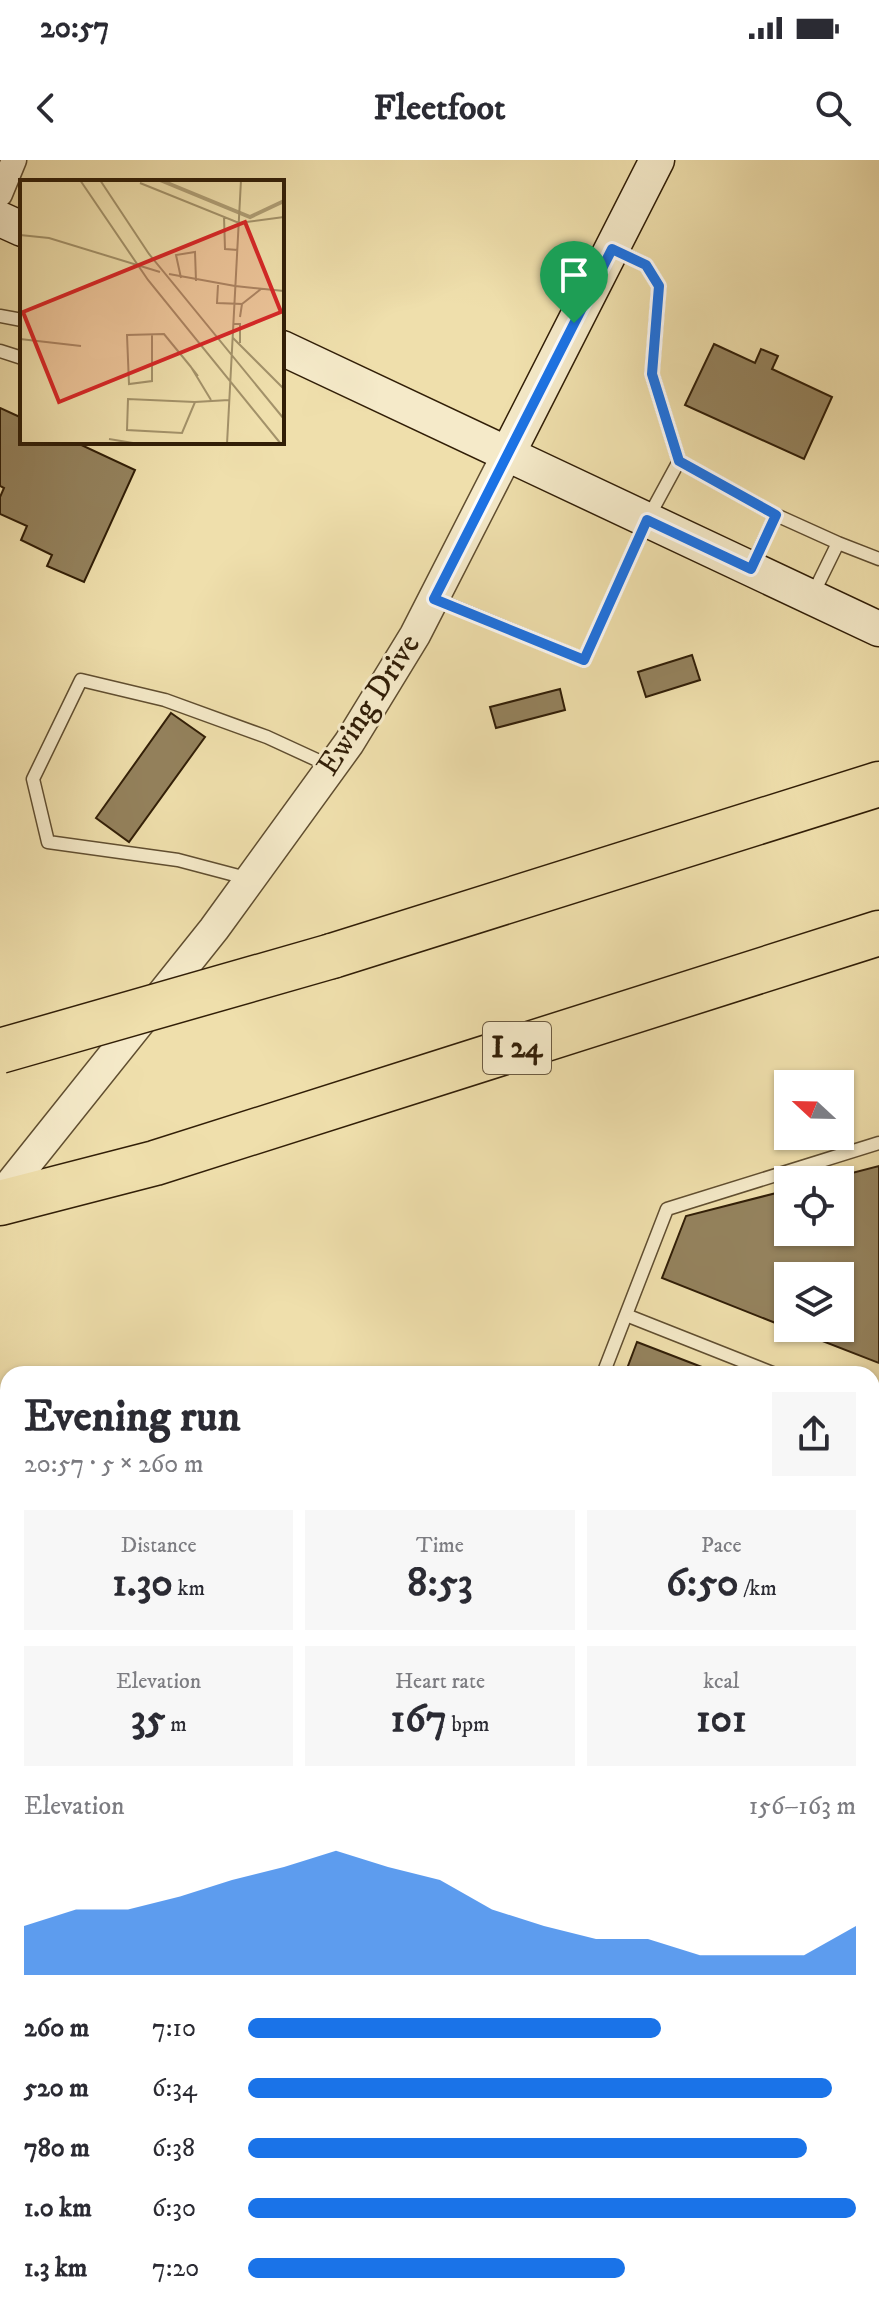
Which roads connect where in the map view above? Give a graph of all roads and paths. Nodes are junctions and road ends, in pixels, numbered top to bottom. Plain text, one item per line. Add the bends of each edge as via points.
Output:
1 (14, 160) edge
2 (657, 160) edge
3 (0, 194) edge
4 (0, 219) edge
5 (20, 228) edge
6 (612, 249) junction
7 (0, 316) edge
8 (20, 320) edge
9 (284, 349) edge
10 (0, 351) edge
11 (20, 357) edge
12 (507, 455) junction
13 (679, 461) junction
14 (776, 515) junction
15 (647, 520) junction
16 (838, 543) junction
17 (879, 559) edge
18 (751, 569) junction
19 (812, 597) junction
20 (434, 599) junction
21 (879, 629) edge
22 (331, 766) junction
23 (879, 784) edge
24 (250, 879) junction
25 (879, 933) edge
26 (0, 1051) edge
27 (879, 1143) edge
28 (0, 1200) edge
29 (626, 1315) junction
30 (606, 1366) edge
31 (755, 1366) edge

1 - 3 street
2 - 6 main road, Ewing Drive
4 - 5 main road
6 - 12 main road, Ewing Drive
6 - 13 lane via 646,265 659,286 652,374
7 - 8 lane
9 - 12 main road
10 - 11 lane
12 - 15 main road
12 - 20 street, Ewing Drive
13 - 14 lane
13 - 15 lane
14 - 16 lane
14 - 18 lane
15 - 18 main road
15 - 20 lane via 584,660
16 - 17 lane
16 - 19 lane
18 - 19 main road
19 - 21 main road
20 - 22 street, Ewing Drive
22 - 24 street, Ewing Drive
22 - 24 lane via 165,700 81,680 33,779 48,842 178,860
23 - 26 highway, bridge via 332,956
24 - 28 street, Ewing Drive
25 - 28 highway, I 24 via 155,1163
27 - 29 lane via 667,1209
29 - 30 lane
29 - 31 lane

